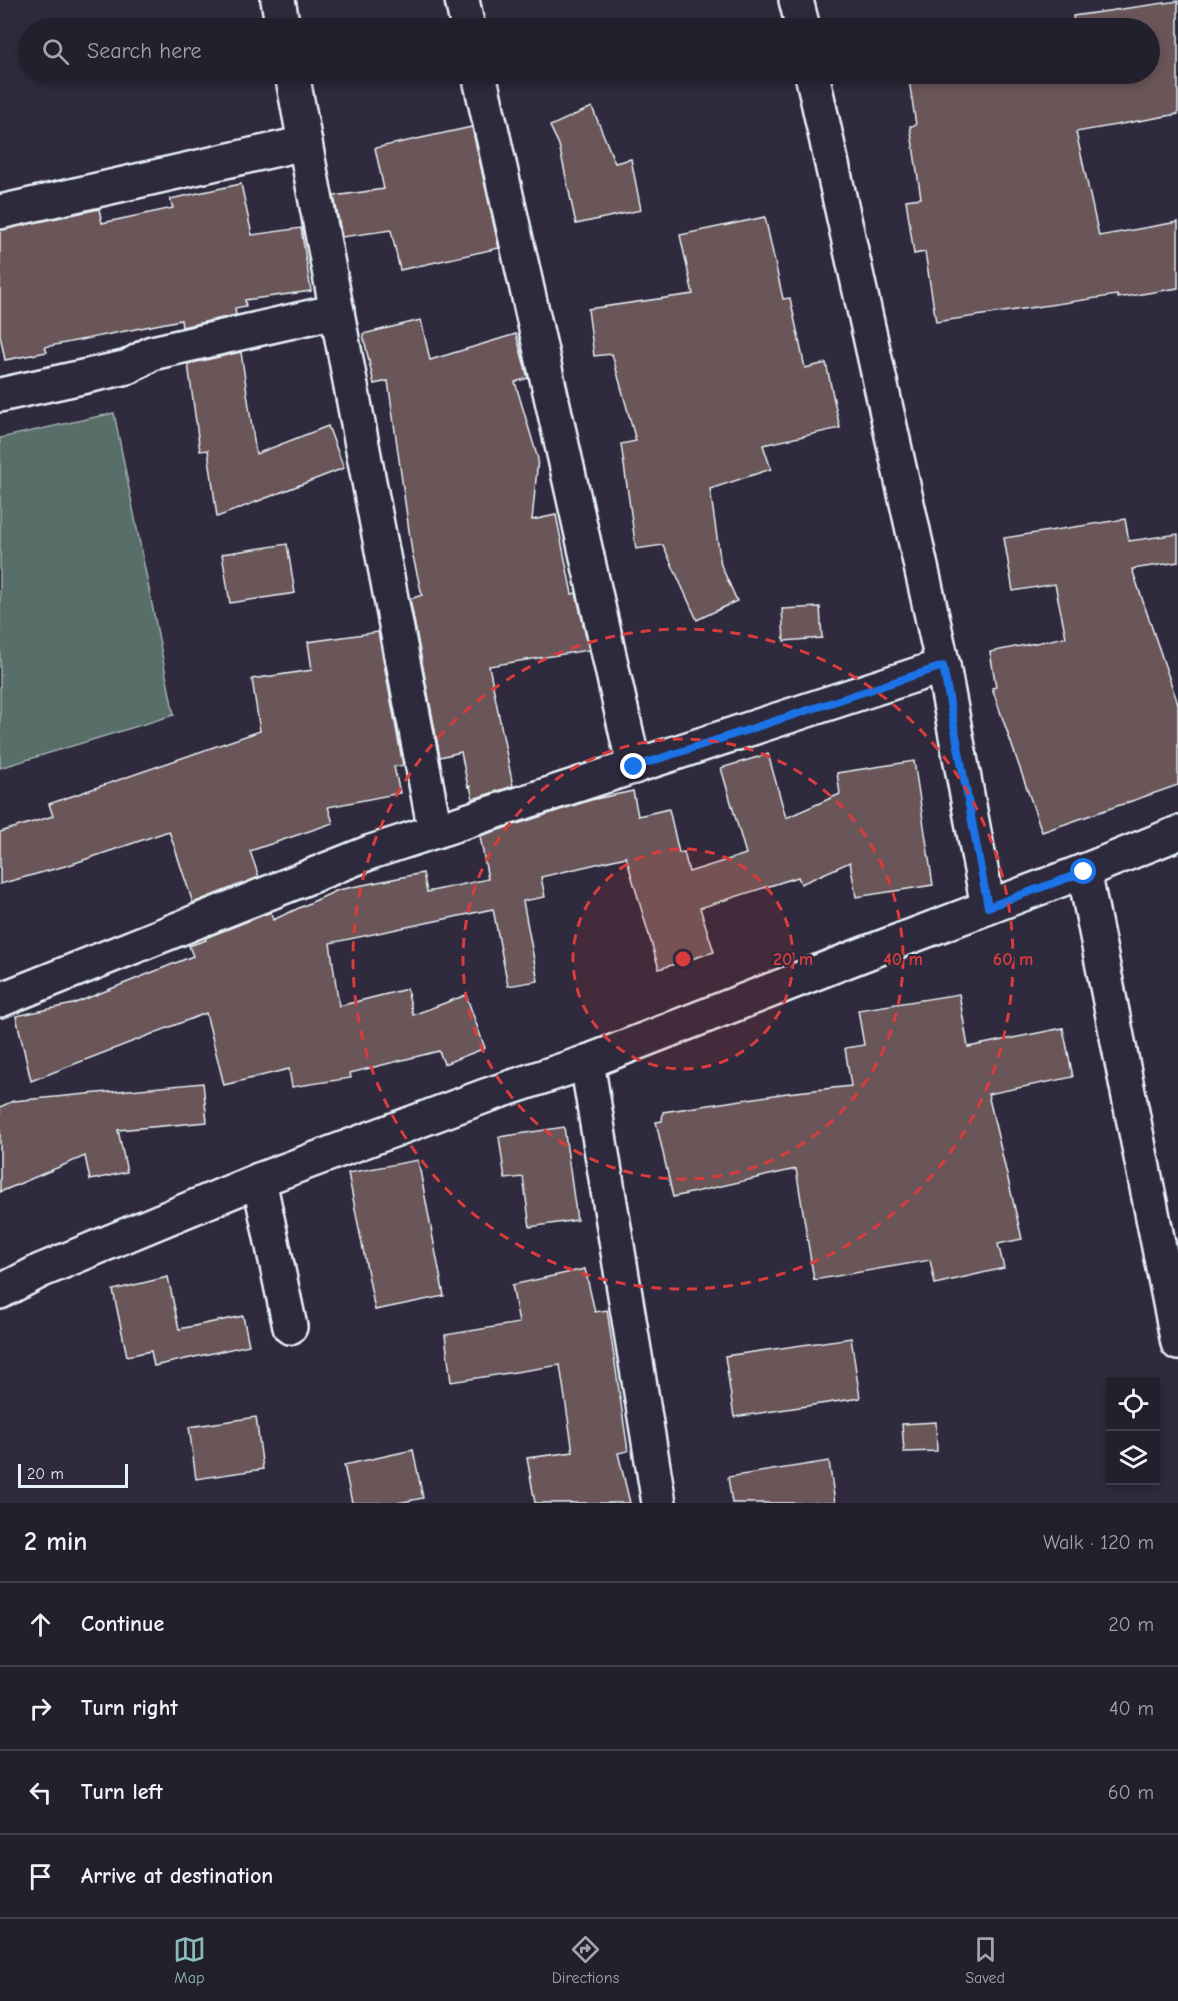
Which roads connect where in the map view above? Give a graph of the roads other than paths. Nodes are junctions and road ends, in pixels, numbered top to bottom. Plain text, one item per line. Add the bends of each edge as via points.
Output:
1 (278, 0) edge
2 (462, 0) edge
3 (796, 0) edge
4 (281, 18) edge
5 (466, 18) edge
6 (800, 18) edge
7 (294, 84) edge
8 (480, 84) edge
9 (814, 84) edge
10 (305, 143) junction
11 (0, 212) edge
12 (337, 311) junction
13 (0, 395) edge
14 (943, 666) junction
15 (634, 767) junction
16 (435, 831) junction
17 (1178, 833) edge
18 (1084, 872) junction
19 (988, 907) junction
20 (0, 1000) edge
21 (587, 1062) junction
22 (259, 1180) junction
23 (0, 1292) edge
24 (290, 1327) dead end
25 (1178, 1343) edge
26 (659, 1503) edge

1 - 4 street
2 - 5 street
3 - 6 street
7 - 10 street
8 - 15 street
9 - 14 street
10 - 11 street
10 - 12 street
12 - 13 street via 152,353 128,367
12 - 16 street
14 - 15 street
14 - 19 street
15 - 16 street
16 - 20 street via 371,852
17 - 18 street
18 - 19 street
18 - 25 street
19 - 21 street
21 - 22 street
21 - 26 street
22 - 23 street via 40,1271
22 - 24 street

